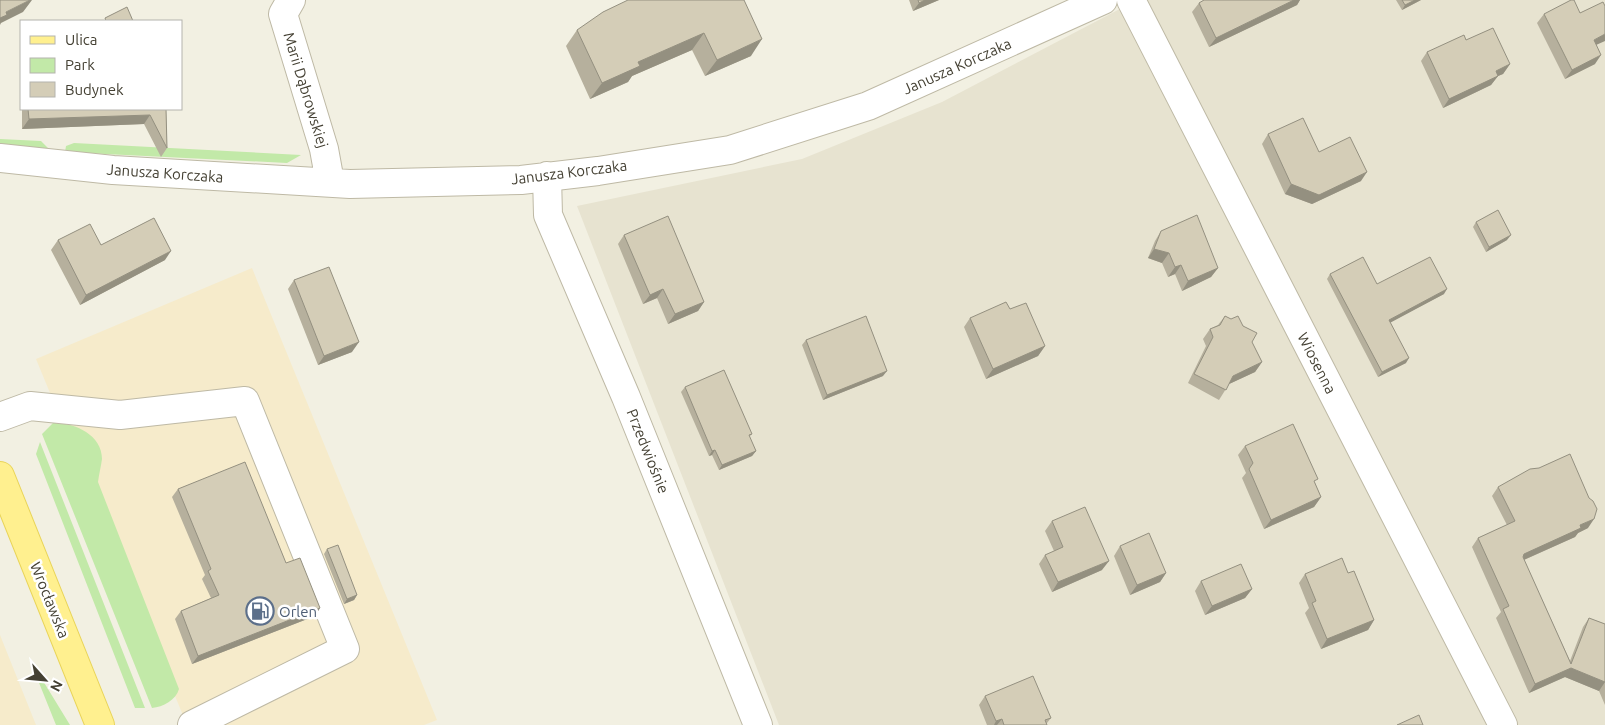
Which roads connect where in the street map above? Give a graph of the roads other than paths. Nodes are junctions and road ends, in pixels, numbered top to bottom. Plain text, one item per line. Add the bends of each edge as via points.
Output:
1 (291, 0) edge
2 (1103, 0) edge
3 (1130, 0) edge
4 (2, 160) edge
5 (547, 176) junction
6 (330, 182) junction
7 (0, 417) edge
8 (0, 476) edge
9 (100, 725) edge
10 (192, 725) edge
11 (758, 725) edge
12 (1503, 725) edge

1 - 6 street, Marii Dąbrowskiej via 283,14 324,149
2 - 5 street, Janusza Korczaka via 868,106 730,150
3 - 12 street, Wiosenna
4 - 6 street, Janusza Korczaka via 113,170
5 - 6 street, Janusza Korczaka via 522,180
5 - 11 street, Przedwiośnie via 548,215 626,397
7 - 10 street via 30,406 120,415 245,401 345,649
8 - 9 main road, Wrocławska

